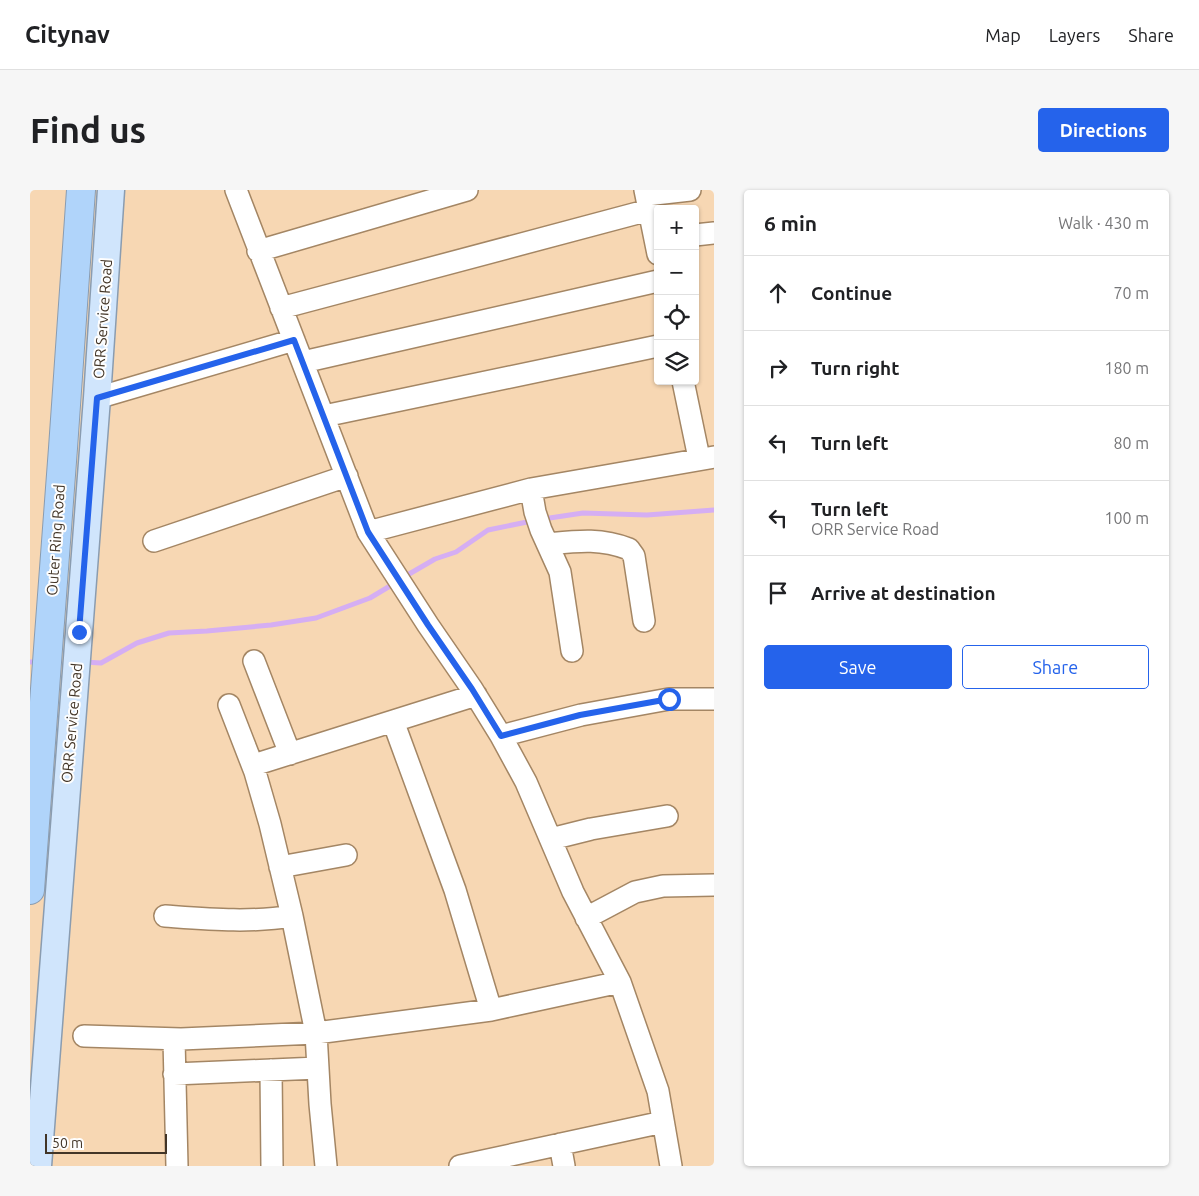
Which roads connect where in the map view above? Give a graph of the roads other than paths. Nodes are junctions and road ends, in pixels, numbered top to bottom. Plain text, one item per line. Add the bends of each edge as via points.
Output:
1 (80, 190) edge
2 (111, 190) edge
3 (236, 190) edge
4 (467, 190) edge
5 (690, 190) edge
6 (647, 198) edge
7 (654, 230) edge
8 (714, 233) edge
9 (699, 235) edge
10 (258, 251) junction
11 (654, 282) edge
12 (281, 308) junction
13 (294, 340) junction
14 (654, 347) edge
15 (303, 362) junction
16 (685, 385) edge
17 (97, 398) junction
18 (324, 416) junction
19 (707, 457) edge
20 (347, 476) junction
21 (531, 489) junction
22 (541, 528) junction
23 (368, 532) junction
24 (154, 541) dead end
25 (644, 621) dead end
26 (572, 651) dead end
27 (254, 661) dead end
28 (476, 695) junction
29 (714, 699) edge
30 (229, 705) dead end
31 (393, 721) junction
32 (501, 736) junction
33 (290, 754) junction
34 (256, 772) junction
35 (667, 816) dead end
36 (550, 840) junction
37 (346, 855) dead end
38 (280, 867) junction
39 (714, 885) edge
40 (30, 890) edge
41 (165, 916) dead end
42 (292, 916) junction
43 (586, 918) junction
44 (620, 982) junction
45 (491, 1010) junction
46 (316, 1033) junction
47 (84, 1036) dead end
48 (174, 1038) junction
49 (318, 1068) junction
50 (271, 1070) junction
51 (174, 1074) junction
52 (664, 1122) junction
53 (560, 1144) junction
54 (497, 1162) edge
55 (38, 1164) edge
56 (177, 1166) edge
57 (272, 1166) edge
58 (326, 1166) edge
59 (460, 1166) edge
60 (564, 1166) edge
61 (671, 1166) edge

1 - 40 highway, Outer Ring Road
2 - 17 main road, ORR Service Road
3 - 10 street
4 - 10 street
5 - 6 street
6 - 7 street
6 - 12 street
8 - 9 street
10 - 12 street
11 - 15 street
12 - 13 street
13 - 15 street
13 - 17 street
14 - 18 street
15 - 18 street
16 - 19 street
17 - 55 main road, ORR Service Road
18 - 20 street
19 - 21 street
20 - 23 street
20 - 24 street
21 - 22 street
21 - 23 street
22 - 25 street via 630,549 634,556
22 - 26 street via 560,572
23 - 28 street
27 - 33 street
28 - 31 street
28 - 32 street
29 - 32 street via 669,699 580,715
30 - 34 street
31 - 33 street
31 - 45 street via 455,890
32 - 36 street via 526,782
33 - 34 street via 260,763
34 - 38 street
35 - 36 street via 591,829
36 - 43 street
37 - 38 street
38 - 42 street
39 - 43 street via 663,886 635,892
41 - 42 street via 222,920
42 - 46 street
43 - 44 street
44 - 45 street
44 - 52 street via 658,1091
45 - 46 street
46 - 48 street
46 - 49 street
47 - 48 street
48 - 51 street
49 - 50 street
49 - 58 street
50 - 51 street
50 - 57 street
51 - 56 street
52 - 53 street
52 - 61 street
53 - 54 street
53 - 60 street
54 - 59 street

